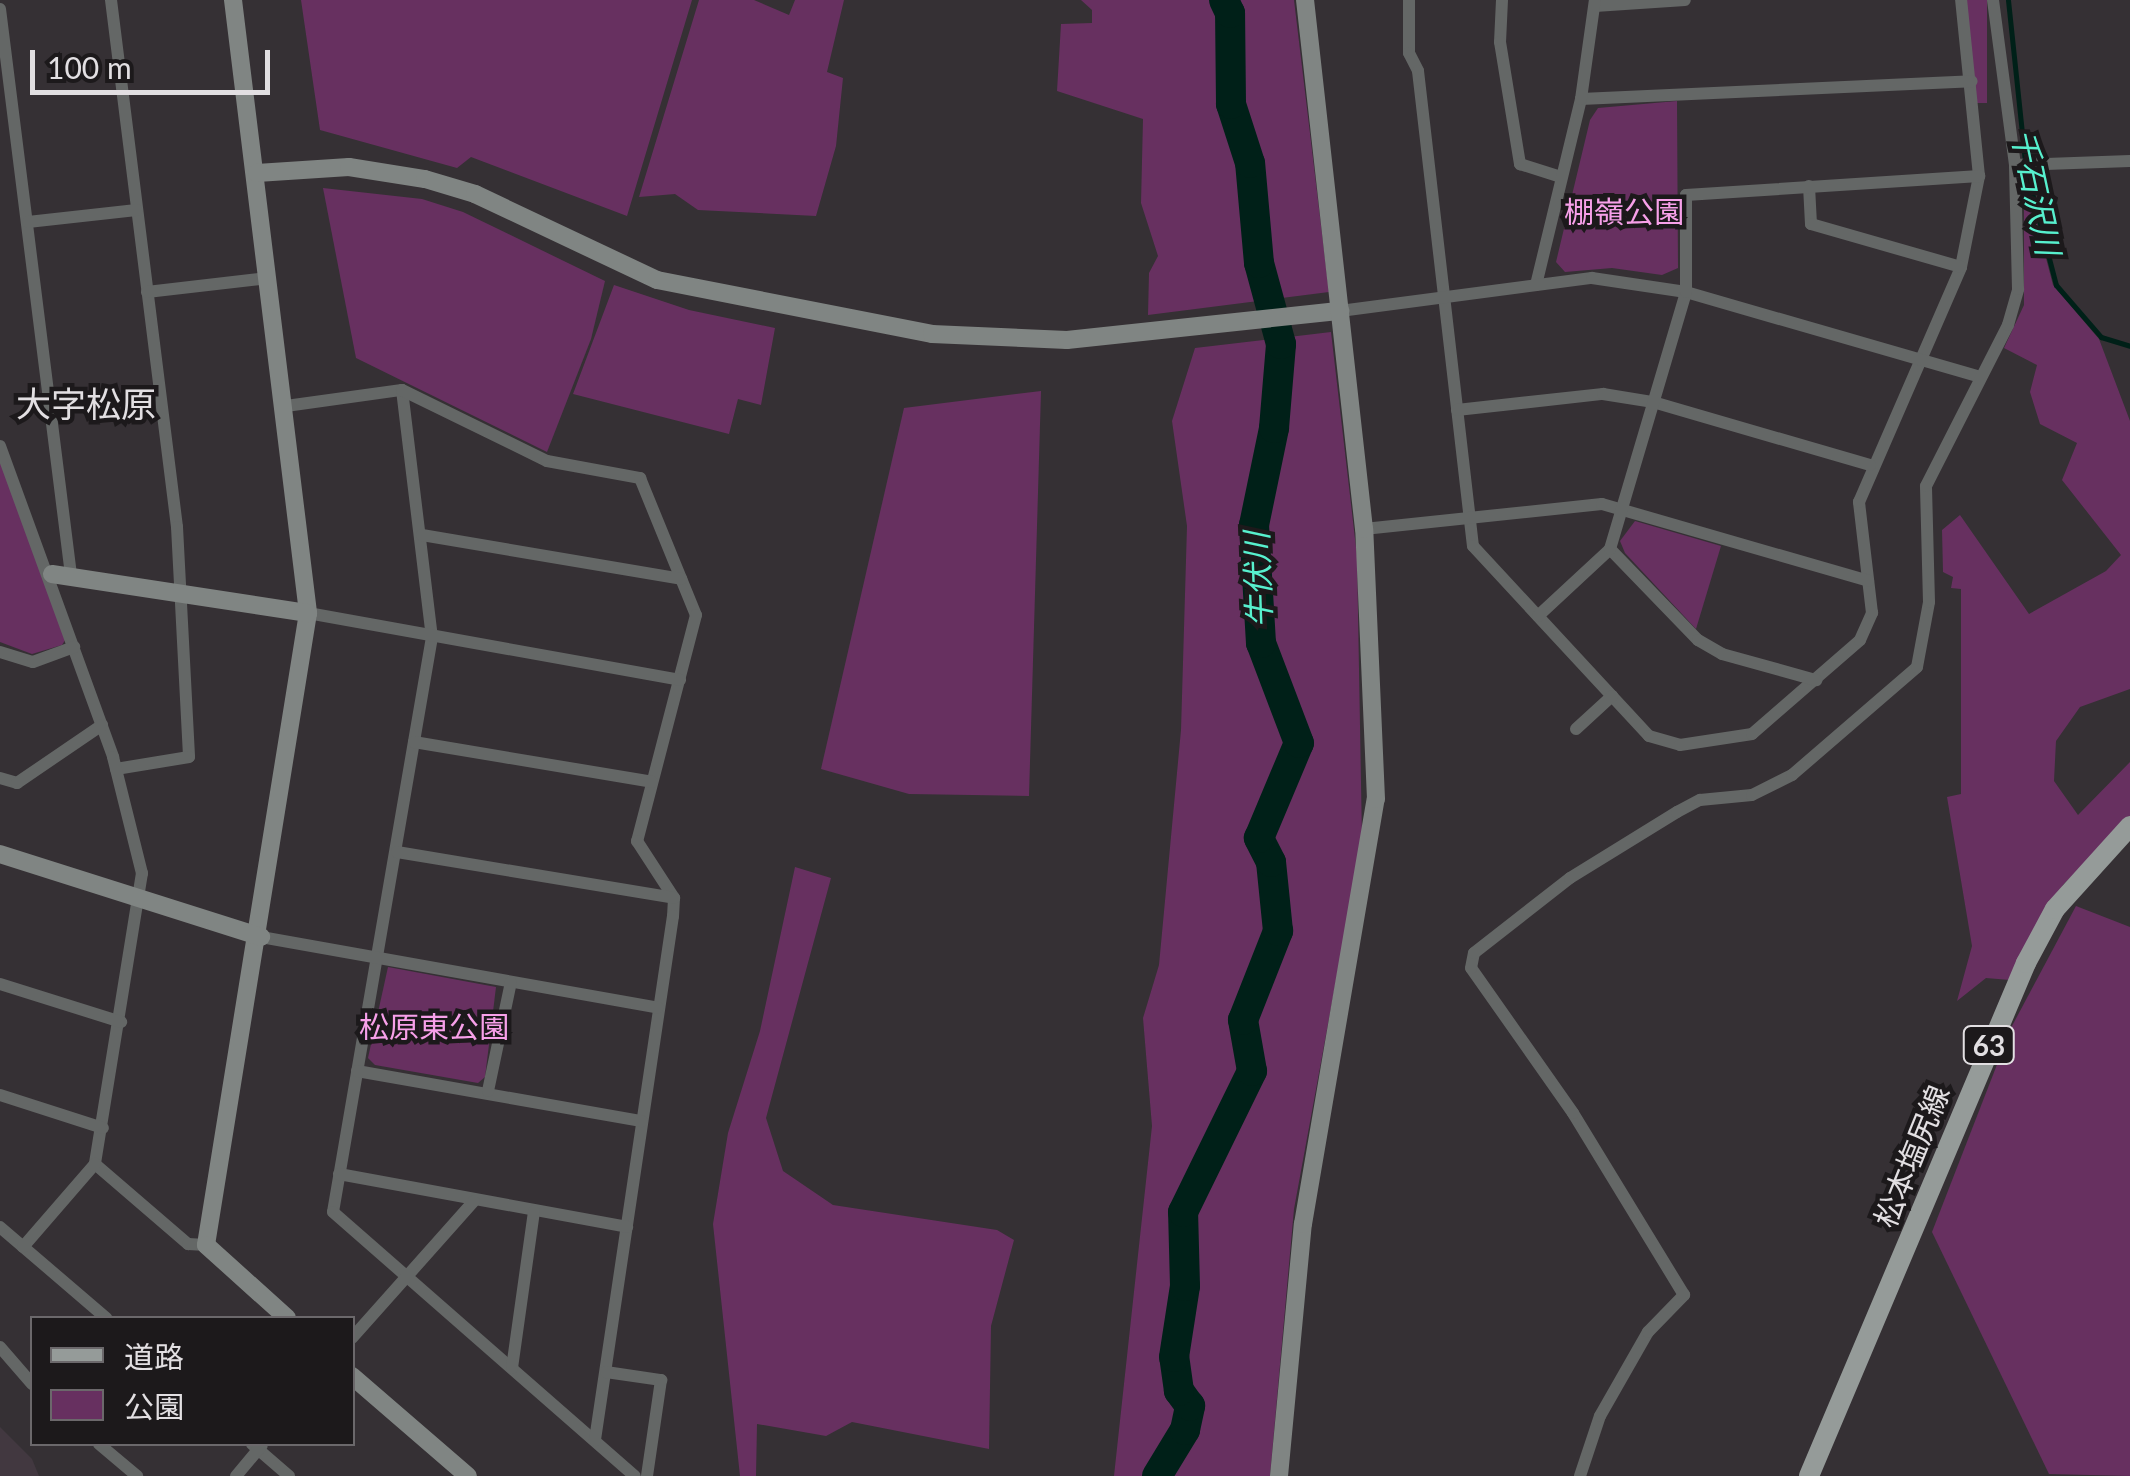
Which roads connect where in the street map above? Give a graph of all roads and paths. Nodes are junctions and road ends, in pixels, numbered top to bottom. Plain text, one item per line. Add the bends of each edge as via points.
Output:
1 (112, 0) edge
2 (232, 0) edge
3 (1305, 0) edge
4 (1410, 0) edge
5 (1502, 0) edge
6 (1685, 0) edge
7 (1961, 0) edge
8 (1993, 0) edge
9 (1595, 3) edge
10 (0, 9) edge
11 (1972, 81) junction
12 (1580, 99) junction
13 (2130, 161) edge
14 (2015, 166) junction
15 (257, 173) junction
16 (1980, 176) junction
17 (1561, 177) junction
18 (1809, 186) junction
19 (136, 210) junction
20 (28, 222) junction
21 (1961, 267) junction
22 (268, 278) junction
23 (1536, 284) junction
24 (147, 292) junction
25 (1686, 292) junction
26 (1444, 299) junction
27 (1336, 312) junction
28 (1920, 358) junction
29 (1977, 376) junction
30 (402, 390) junction
31 (1653, 402) junction
32 (286, 406) junction
33 (1457, 410) junction
34 (0, 446) edge
35 (1870, 464) junction
36 (1622, 509) junction
37 (1466, 522) junction
38 (1364, 529) junction
39 (422, 536) junction
40 (1610, 548) junction
41 (52, 574) junction
42 (71, 575) junction
43 (680, 579) junction
44 (1868, 581) junction
45 (182, 594) junction
46 (308, 613) junction
47 (1538, 616) junction
48 (432, 637) junction
49 (74, 648) junction
50 (0, 652) edge
51 (680, 680) junction
52 (1816, 680) junction
53 (1612, 696) junction
54 (102, 725) junction
55 (1576, 729) dead end
56 (414, 742) junction
57 (116, 769) junction
58 (0, 778) edge
59 (652, 782) junction
60 (2130, 826) edge
61 (397, 852) junction
62 (0, 854) edge
63 (674, 898) junction
64 (141, 900) junction
65 (260, 938) junction
66 (376, 958) junction
67 (511, 982) junction
68 (0, 984) edge
69 (658, 1008) junction
70 (121, 1022) junction
71 (357, 1071) junction
72 (488, 1091) junction
73 (0, 1096) edge
74 (642, 1121) junction
75 (103, 1128) junction
76 (95, 1164) junction
77 (338, 1174) junction
78 (474, 1201) junction
79 (534, 1212) junction
80 (0, 1227) edge
81 (626, 1227) junction
82 (206, 1245) junction
83 (23, 1247) junction
84 (406, 1276) junction
85 (104, 1316) edge
86 (284, 1316) edge
87 (355, 1335) edge
88 (0, 1347) edge
89 (512, 1368) junction
90 (606, 1372) junction
91 (355, 1379) edge
92 (30, 1382) edge
93 (596, 1440) junction
94 (101, 1446) edge
95 (258, 1446) edge
96 (137, 1476) edge
97 (236, 1476) edge
98 (289, 1476) edge
99 (468, 1476) edge
100 (635, 1476) edge
101 (647, 1476) edge
102 (1278, 1476) edge
103 (1580, 1476) edge
104 (1809, 1476) edge

1 - 19 street
2 - 15 street
3 - 27 street
4 - 26 street via 1409,53 1418,71
5 - 17 street via 1500,42 1520,164
6 - 9 street
7 - 11 street
8 - 14 street
9 - 12 street
10 - 20 street
11 - 12 street
11 - 16 street
12 - 17 street
13 - 14 street
14 - 29 street via 2018,289 2008,325
15 - 22 street
15 - 27 street via 349,166 425,178 475,194 657,280 907,330 1037,341
16 - 18 street
16 - 21 street
17 - 23 street
18 - 21 street via 1810,224
18 - 25 street via 1686,196
19 - 20 street
19 - 24 street
20 - 42 street
21 - 28 street
22 - 24 street
22 - 32 street
23 - 25 street via 1592,278
23 - 26 street
24 - 45 street
25 - 28 street
25 - 31 street
26 - 27 street
26 - 33 street
27 - 38 street
28 - 29 street
28 - 35 street
29 - 103 street via 1926,486 1929,602 1917,667 1792,775 1752,795 1700,800 1677,812 1570,878 1474,954 1471,968 1573,1113 1684,1295 1648,1332 1610,1399
30 - 32 street
30 - 39 street
30 - 43 street via 547,461 640,478
31 - 33 street via 1603,394
31 - 35 street
31 - 36 street
32 - 46 street
33 - 37 street
34 - 41 street
35 - 44 street via 1858,502
36 - 37 street via 1602,504
36 - 40 street
36 - 44 street
37 - 38 street
37 - 47 street via 1474,546
38 - 102 street via 1376,799 1303,1224
39 - 43 street
39 - 48 street
40 - 47 street
40 - 52 street via 1698,640 1722,654
41 - 42 street
41 - 49 street
42 - 45 street
43 - 51 street via 696,614
44 - 52 street via 1872,612 1860,640
45 - 46 street
45 - 57 street via 189,756
46 - 48 street
46 - 65 street
47 - 53 street
48 - 51 street
48 - 56 street
49 - 50 street via 33,662
49 - 54 street
51 - 59 street
52 - 53 street via 1752,734 1721,744 1680,746 1649,736
53 - 55 street
54 - 57 street
54 - 58 street via 17,783
56 - 59 street
56 - 61 street
57 - 64 street via 142,874
59 - 63 street via 637,841
60 - 104 main road, 松本塩尻線 / 63 via 2055,909 2026,963
61 - 63 street
61 - 66 street
62 - 64 street
63 - 69 street
64 - 65 street
64 - 70 street
65 - 66 street
65 - 82 street
66 - 67 street
66 - 71 street
67 - 69 street
67 - 72 street
68 - 70 street
69 - 74 street
70 - 75 street
71 - 72 street
71 - 77 street
72 - 74 street
73 - 75 street
74 - 81 street
75 - 76 street
76 - 82 street via 188,1244
76 - 83 street
77 - 78 street
77 - 84 street via 333,1212
78 - 79 street
78 - 84 street
79 - 81 street
79 - 89 street
80 - 83 street
81 - 90 street
82 - 86 street
83 - 85 street
84 - 87 street
84 - 89 street
88 - 92 street
89 - 93 street
90 - 93 street
90 - 101 street via 661,1380
91 - 99 street
93 - 100 street
94 - 96 street
95 - 97 street
95 - 98 street

